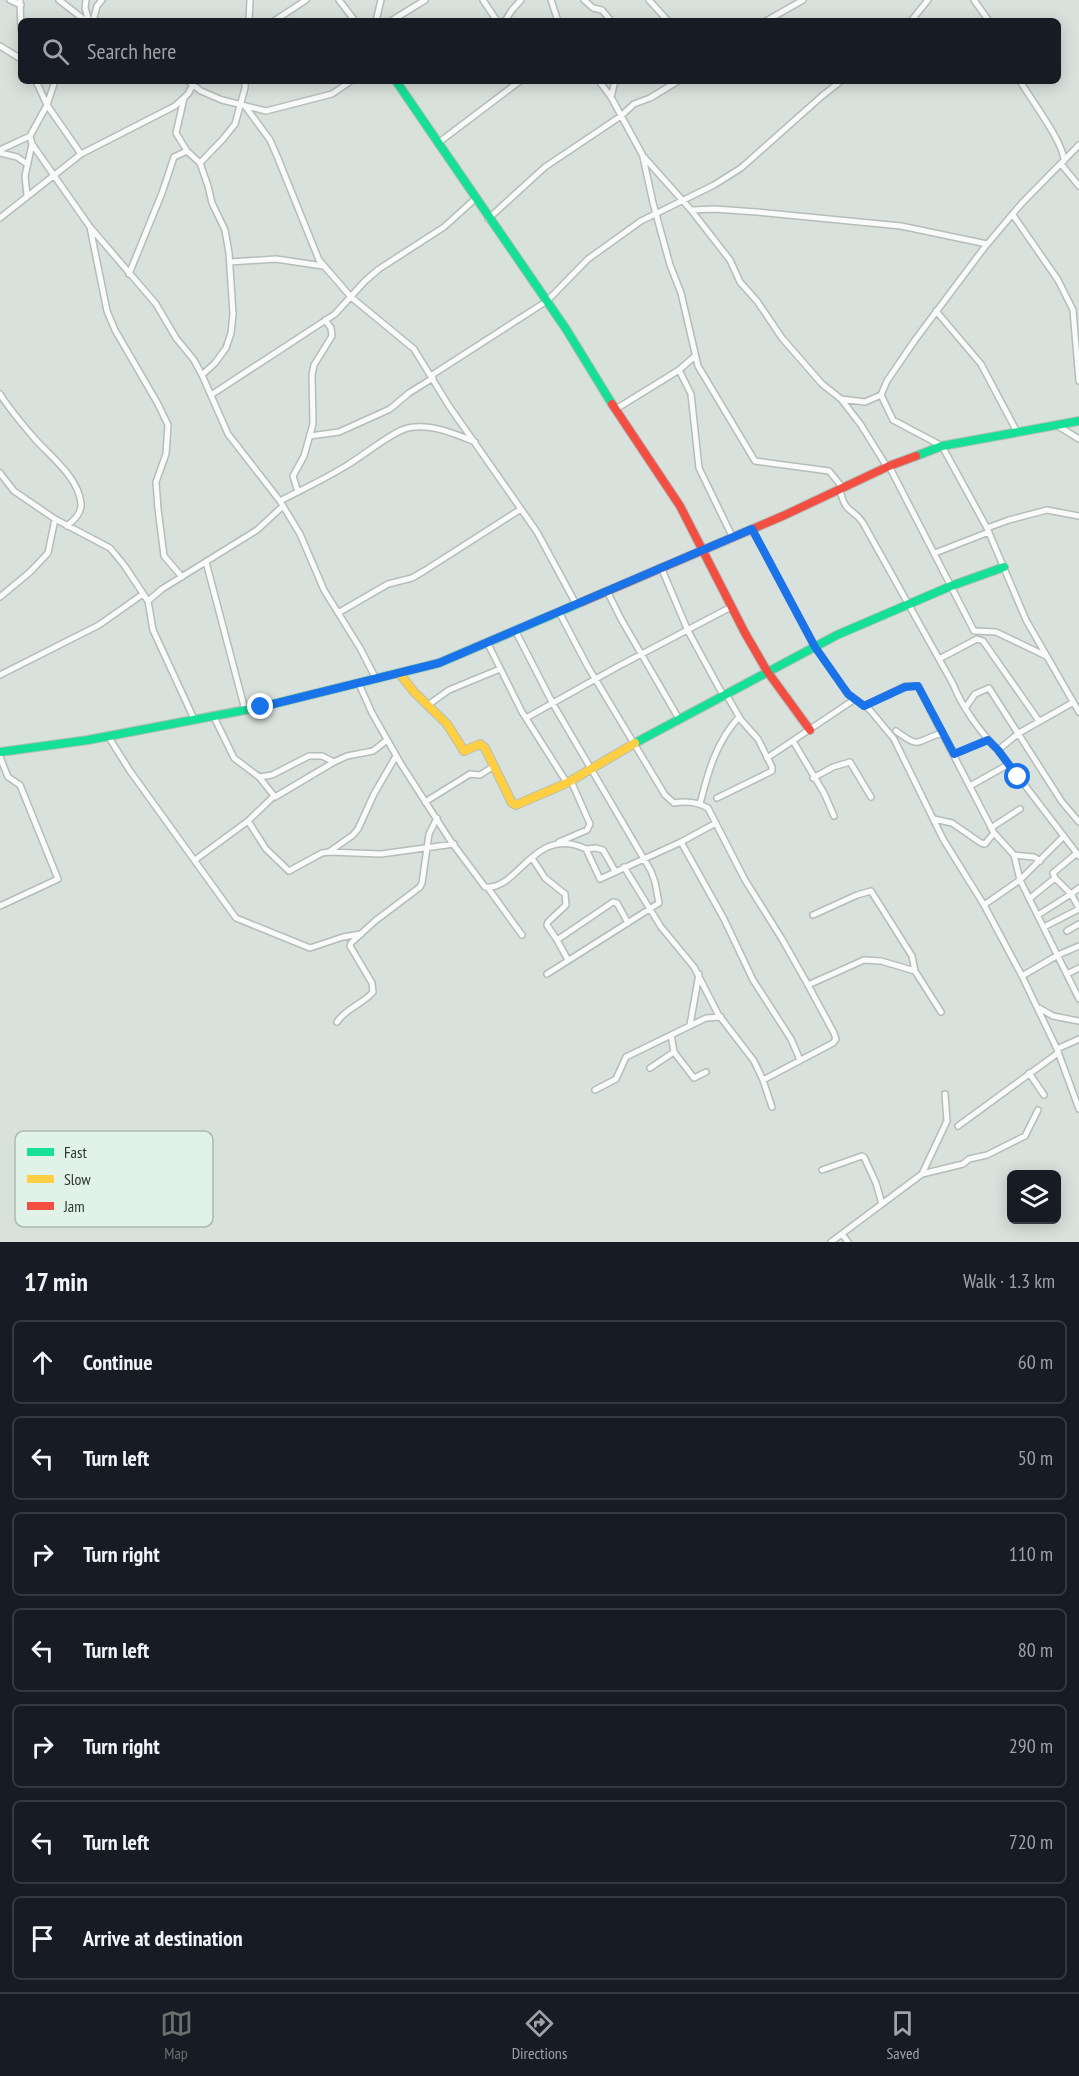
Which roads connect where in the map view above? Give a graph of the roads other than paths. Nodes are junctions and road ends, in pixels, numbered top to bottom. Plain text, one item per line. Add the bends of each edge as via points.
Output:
1 (10, 0) edge
2 (59, 0) edge
3 (86, 0) edge
4 (102, 0) edge
5 (250, 0) edge
6 (306, 0) edge
7 (339, 0) edge
8 (381, 0) edge
9 (425, 0) edge
10 (483, 0) edge
11 (521, 0) edge
12 (552, 0) edge
13 (584, 0) edge
14 (649, 0) edge
15 (803, 0) edge
16 (928, 0) edge
17 (974, 0) edge
18 (21, 2) edge
19 (21, 18) edge
20 (85, 18) edge
21 (88, 18) edge
22 (91, 18) edge
23 (249, 18) edge
24 (279, 18) edge
25 (353, 18) edge
26 (377, 18) edge
27 (396, 18) edge
28 (495, 18) edge
29 (508, 18) edge
30 (557, 18) edge
31 (609, 18) edge
32 (665, 18) edge
33 (771, 18) edge
34 (913, 18) edge
35 (987, 18) edge
36 (0, 46) edge
37 (18, 57) edge
38 (38, 84) edge
39 (55, 84) edge
40 (191, 84) edge
41 (194, 84) edge
42 (245, 84) edge
43 (347, 84) edge
44 (398, 84) edge
45 (516, 84) edge
46 (601, 84) edge
47 (614, 84) edge
48 (673, 84) edge
49 (838, 84) edge
50 (1022, 84) edge
51 (611, 97) junction
52 (184, 98) junction
53 (47, 105) junction
54 (243, 105) junction
55 (621, 116) junction
56 (30, 136) junction
57 (438, 143) junction
58 (32, 144) junction
59 (1079, 145) edge
60 (0, 151) edge
61 (187, 152) junction
62 (81, 154) junction
63 (643, 156) junction
64 (200, 163) junction
65 (1063, 163) junction
66 (27, 164) junction
67 (53, 177) junction
68 (1079, 186) edge
69 (27, 195) junction
70 (475, 199) junction
71 (683, 201) junction
72 (691, 210) junction
73 (656, 213) junction
74 (1013, 215) junction
75 (0, 218) edge
76 (489, 219) junction
77 (90, 227) junction
78 (987, 244) junction
79 (230, 262) junction
80 (324, 266) junction
81 (129, 274) junction
82 (351, 297) junction
83 (547, 301) junction
84 (936, 311) junction
85 (326, 320) junction
86 (695, 356) junction
87 (679, 370) junction
88 (202, 375) junction
89 (433, 377) junction
90 (1079, 381) edge
91 (0, 394) edge
92 (211, 395) junction
93 (881, 395) junction
94 (841, 399) junction
95 (616, 409) junction
96 (1079, 421) edge
97 (1056, 425) junction
98 (1017, 432) junction
99 (310, 436) junction
100 (1079, 439) edge
101 (476, 443) junction
102 (942, 446) junction
103 (888, 466) junction
104 (0, 473) edge
105 (842, 489) junction
106 (298, 492) junction
107 (281, 503) junction
108 (521, 509) junction
109 (1079, 516) edge
110 (55, 519) junction
111 (67, 526) junction
112 (752, 529) junction
113 (988, 530) junction
114 (733, 537) junction
115 (704, 551) junction
116 (935, 553) junction
117 (206, 562) junction
118 (661, 567) junction
119 (1004, 567) junction
120 (182, 576) junction
121 (951, 586) junction
122 (607, 591) junction
123 (143, 594) junction
124 (0, 597) edge
125 (148, 601) junction
126 (576, 604) junction
127 (909, 604) junction
128 (731, 607) junction
129 (559, 612) junction
130 (338, 613) junction
131 (515, 630) junction
132 (688, 631) junction
133 (487, 642) junction
134 (815, 647) junction
135 (641, 654) junction
136 (1046, 656) junction
137 (939, 659) junction
138 (500, 669) junction
139 (767, 671) junction
140 (400, 674) junction
141 (0, 675) edge
142 (376, 680) junction
143 (596, 680) junction
144 (359, 684) junction
145 (725, 695) junction
146 (855, 699) junction
147 (1072, 703) junction
148 (553, 704) junction
149 (428, 705) junction
150 (864, 706) junction
151 (966, 707) junction
152 (244, 710) junction
153 (1079, 712) edge
154 (213, 715) junction
155 (739, 717) junction
156 (526, 718) junction
157 (194, 719) junction
158 (679, 719) junction
159 (1039, 721) junction
160 (810, 730) junction
161 (896, 731) dead end
162 (942, 733) junction
163 (1019, 733) junction
164 (108, 736) junction
165 (387, 740) junction
166 (988, 740) junction
167 (793, 741) junction
168 (635, 743) junction
169 (998, 750) junction
170 (0, 752) edge
171 (954, 754) junction
172 (396, 756) junction
173 (0, 758) edge
174 (767, 758) junction
175 (334, 762) junction
176 (1009, 764) junction
177 (494, 766) junction
178 (592, 769) junction
179 (259, 777) junction
180 (813, 778) junction
181 (569, 782) junction
182 (969, 786) junction
183 (274, 796) junction
184 (871, 797) dead end
185 (717, 798) dead end
186 (425, 802) junction
187 (700, 804) junction
188 (1020, 809) dead end
189 (834, 816) dead end
190 (437, 818) junction
191 (934, 819) junction
192 (248, 821) junction
193 (1079, 822) edge
194 (716, 823) junction
195 (992, 831) junction
196 (1064, 836) junction
197 (1079, 841) edge
198 (557, 842) junction
199 (681, 842) junction
200 (454, 844) junction
201 (1072, 844) junction
202 (427, 848) junction
203 (586, 849) junction
204 (329, 852) junction
205 (1078, 854) edge
206 (1014, 855) junction
207 (532, 858) junction
208 (642, 859) junction
209 (195, 860) junction
210 (1040, 861) junction
211 (624, 867) junction
212 (615, 872) junction
213 (1055, 878) junction
214 (1020, 880) junction
215 (488, 888) junction
216 (1079, 888) edge
217 (1071, 894) junction
218 (1029, 899) junction
219 (984, 905) junction
220 (0, 906) edge
221 (651, 908) junction
222 (1078, 911) edge
223 (813, 915) dead end
224 (1038, 915) junction
225 (628, 923) junction
226 (1079, 924) edge
227 (1044, 927) junction
228 (1067, 931) dead end
229 (361, 934) junction
230 (522, 935) dead end
231 (557, 940) junction
232 (1079, 946) edge
233 (1058, 955) junction
234 (568, 960) junction
235 (1079, 968) edge
236 (915, 971) junction
237 (547, 974) dead end
238 (699, 974) junction
239 (1067, 974) junction
240 (1022, 976) junction
241 (808, 985) junction
242 (1077, 989) edge
243 (1079, 999) edge
244 (1037, 1007) junction
245 (941, 1012) dead end
246 (721, 1017) junction
247 (1079, 1021) edge
248 (337, 1022) dead end
249 (690, 1025) junction
250 (671, 1035) junction
251 (1078, 1041) edge
252 (1058, 1051) junction
253 (674, 1052) junction
254 (800, 1060) junction
255 (651, 1068) dead end
256 (706, 1072) dead end
257 (1029, 1073) junction
258 (763, 1080) junction
259 (595, 1090) dead end
260 (945, 1094) dead end
261 (1044, 1095) dead end
262 (772, 1107) dead end
263 (1079, 1109) edge
264 (1038, 1110) dead end
265 (958, 1126) dead end
266 (822, 1170) dead end
267 (922, 1174) junction
268 (882, 1204) junction
269 (842, 1234) junction
270 (831, 1242) edge
271 (848, 1242) edge

1 - 18 street
2 - 20 street
3 - 21 street
4 - 22 street
5 - 23 street
6 - 24 street
7 - 25 street
8 - 26 street
9 - 27 street
10 - 28 street
11 - 29 street
12 - 30 street
13 - 31 street
14 - 32 street
15 - 33 street
16 - 34 street
17 - 35 street
18 - 19 street
36 - 37 street
38 - 53 street
39 - 53 street
40 - 52 street
41 - 54 street via 212,96
42 - 54 street
43 - 54 street via 332,94 271,111
44 - 57 street
45 - 57 street
46 - 51 street
47 - 51 street
48 - 55 street via 634,104
49 - 71 street via 741,168
50 - 65 street via 1057,141
51 - 55 street
52 - 61 street via 176,131
52 - 62 street via 163,113
53 - 56 street
53 - 62 street
54 - 64 street via 231,130
54 - 80 street via 270,140
55 - 63 street
55 - 76 street via 537,173
56 - 58 street
56 - 60 street
57 - 70 street
58 - 66 street
58 - 67 street
59 - 65 street
60 - 66 street
61 - 64 street
61 - 81 street via 174,158
62 - 67 street
63 - 71 street
63 - 73 street
64 - 79 street via 225,230
65 - 68 street
65 - 74 street
66 - 69 street
67 - 69 street
67 - 77 street
69 - 75 street
70 - 76 street
70 - 82 street via 444,226 379,269
71 - 72 street
71 - 73 street
72 - 78 street via 757,212 901,226
72 - 94 street via 782,338 822,384
73 - 83 street via 588,260
73 - 86 street via 681,293
74 - 78 street
74 - 90 street via 1058,280 1073,310
76 - 83 street
77 - 81 street
77 - 120 street via 107,311 168,425 166,454 156,482 158,509 164,556
78 - 84 street
79 - 80 street via 276,259
79 - 88 street via 233,314 229,342
80 - 82 street
81 - 88 street via 156,304
82 - 85 street
82 - 89 street via 414,349
83 - 89 street
83 - 95 street
84 - 93 street
84 - 98 street via 981,364
85 - 92 street
85 - 99 street via 332,336 312,375
86 - 87 street
86 - 105 street via 755,461 829,471
87 - 95 street
87 - 114 street via 691,394 699,468
88 - 92 street
89 - 99 street via 390,409 339,432
89 - 101 street
91 - 111 street via 78,491 80,510
92 - 107 street via 228,434
93 - 94 street via 865,402
93 - 102 street via 893,420
94 - 103 street
95 - 115 street via 680,506
96 - 97 street
97 - 98 street
97 - 100 street
98 - 102 street
99 - 106 street via 293,476
101 - 106 street via 434,429 406,428
101 - 108 street
102 - 103 street
102 - 113 street
103 - 105 street
103 - 116 street
104 - 110 street via 14,491
105 - 112 street
105 - 127 street via 844,506 860,518
106 - 107 street
107 - 117 street via 257,530
107 - 130 street
108 - 126 street
108 - 130 street via 412,578 388,584
109 - 113 street via 1047,510
110 - 111 street
110 - 124 street via 48,553
111 - 123 street via 110,548
112 - 114 street
112 - 134 street
113 - 116 street
113 - 119 street
114 - 115 street
115 - 118 street
115 - 128 street
116 - 121 street
117 - 120 street
117 - 152 street
118 - 122 street
118 - 132 street
119 - 121 street
119 - 136 street
120 - 125 street
121 - 127 street
121 - 136 street via 974,631 996,632
122 - 126 street
122 - 135 street
123 - 125 street
123 - 141 street via 99,625
125 - 157 street via 153,630
126 - 129 street
127 - 134 street
127 - 137 street
128 - 132 street
128 - 139 street
129 - 131 street
129 - 143 street
130 - 142 street
131 - 133 street
131 - 148 street
132 - 135 street
132 - 145 street
133 - 138 street
133 - 140 street via 439,663
134 - 139 street
134 - 146 street
135 - 143 street
135 - 158 street
136 - 147 street
137 - 151 street
137 - 159 street via 977,639 983,641
138 - 149 street via 449,690
138 - 156 street
139 - 145 street
139 - 160 street
140 - 142 street
140 - 149 street
142 - 144 street
143 - 148 street
143 - 168 street
144 - 152 street
144 - 165 street
145 - 155 street
145 - 158 street
146 - 150 street
146 - 160 street
147 - 153 street
147 - 159 street
148 - 156 street
148 - 178 street
149 - 177 street via 447,724 464,751 480,744
150 - 162 street via 905,687 918,686
150 - 191 street via 894,739
151 - 163 street via 975,694 989,688
151 - 166 street
152 - 154 street
154 - 157 street
154 - 179 street via 234,758
155 - 174 street via 758,738
155 - 187 street via 710,764
156 - 181 street
157 - 164 street
158 - 168 street
159 - 163 street
160 - 167 street
161 - 162 street via 912,743
162 - 171 street
163 - 169 street
163 - 193 street
164 - 170 street
164 - 209 street
165 - 172 street
165 - 175 street via 373,751
166 - 169 street
166 - 171 street
167 - 174 street
167 - 180 street
168 - 178 street
168 - 187 street via 670,801
169 - 176 street
171 - 182 street
172 - 186 street
172 - 204 street via 358,829
173 - 220 street via 8,777 20,785 58,878
174 - 185 street via 772,771
175 - 179 street via 309,756 272,775
175 - 183 street
176 - 182 street
176 - 196 street
177 - 181 street via 516,805
177 - 186 street via 480,774 470,774
178 - 181 street
178 - 208 street
179 - 183 street
180 - 184 street via 850,762
180 - 189 street
181 - 198 street via 590,825 587,830
182 - 195 street
183 - 192 street
186 - 190 street
187 - 194 street via 708,808
188 - 195 street
190 - 200 street
190 - 202 street
191 - 195 street via 952,824 985,844
191 - 219 street
192 - 204 street via 286,870
192 - 209 street
194 - 199 street
194 - 241 street
195 - 206 street
196 - 201 street
196 - 210 street
197 - 201 street
198 - 203 street
198 - 207 street
199 - 208 street
199 - 254 street
200 - 202 street
200 - 215 street
201 - 205 street
202 - 204 street via 381,854
202 - 229 street via 420,887
203 - 212 street via 603,850
203 - 212 street via 600,879
205 - 213 street via 1053,873
206 - 210 street
206 - 214 street
207 - 215 street via 504,881
207 - 231 street via 545,878 567,898 566,905 547,925
208 - 211 street
208 - 221 street via 658,896 659,903
209 - 229 street via 231,913 248,924 310,948
210 - 214 street
211 - 212 street
211 - 221 street
213 - 217 street
213 - 218 street
214 - 218 street
214 - 219 street
215 - 230 street
216 - 217 street
217 - 222 street
217 - 224 street
218 - 224 street
219 - 240 street
221 - 225 street
221 - 238 street via 661,927
222 - 227 street
223 - 236 street via 871,891 912,956
224 - 227 street
225 - 231 street via 613,902
225 - 234 street
226 - 228 street
227 - 233 street
229 - 248 street via 350,945 372,983 373,992
231 - 234 street
232 - 233 street
233 - 239 street
233 - 240 street
234 - 237 street
235 - 239 street
236 - 241 street via 864,960
236 - 245 street
238 - 246 street
238 - 249 street
239 - 242 street
240 - 244 street
241 - 254 street via 836,1039
242 - 243 street
244 - 247 street via 1053,1016
244 - 252 street
246 - 249 street
246 - 258 street
249 - 250 street
250 - 253 street
250 - 259 street via 626,1057 616,1079
251 - 252 street
252 - 257 street
252 - 263 street
253 - 255 street
253 - 256 street via 694,1078
254 - 258 street
257 - 261 street
257 - 265 street
258 - 262 street
260 - 267 street via 947,1121
264 - 267 street via 1029,1131 1017,1141 963,1164
266 - 268 street via 864,1157
267 - 268 street
268 - 269 street
269 - 270 street
269 - 271 street

